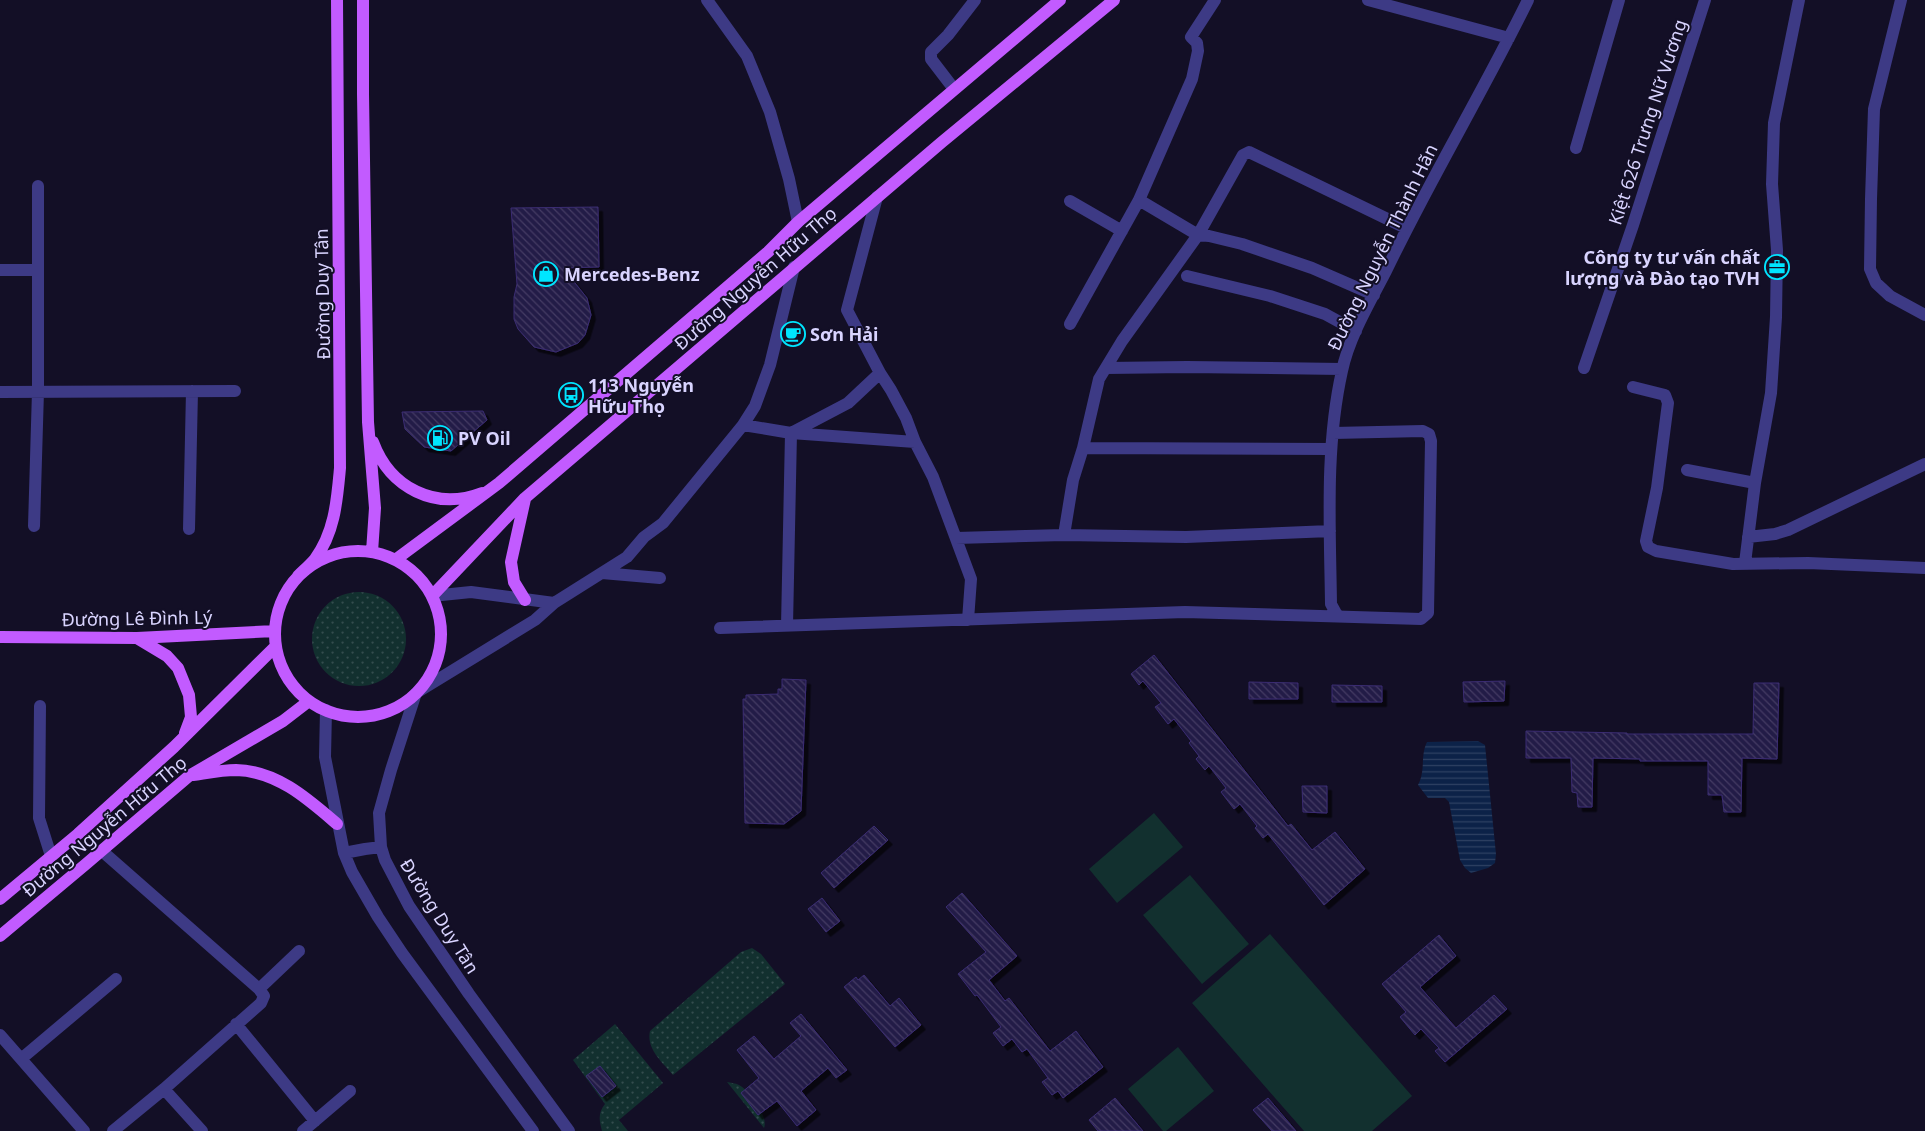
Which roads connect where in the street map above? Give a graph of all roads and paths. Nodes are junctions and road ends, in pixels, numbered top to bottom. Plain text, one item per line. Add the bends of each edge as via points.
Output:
1 (337, 0) edge
2 (363, 0) edge
3 (707, 0) edge
4 (975, 0) edge
5 (1060, 0) edge
6 (1114, 0) edge
7 (1215, 0) edge
8 (1368, 0) edge
9 (1528, 0) edge
10 (1619, 0) edge
11 (1705, 0) edge
12 (1799, 0) edge
13 (1901, 0) edge
14 (1509, 38) junction
15 (954, 90) junction
16 (1576, 148) dead end
17 (38, 186) dead end
18 (877, 197) junction
19 (1139, 200) junction
20 (1070, 201) dead end
21 (798, 222) junction
22 (1406, 228) junction
23 (1122, 231) junction
24 (1198, 235) junction
25 (794, 267) junction
26 (0, 270) edge
27 (36, 270) junction
28 (1187, 276) dead end
29 (1374, 295) junction
30 (1925, 315) edge
31 (1070, 324) dead end
32 (1356, 331) junction
33 (1106, 368) junction
34 (1584, 368) dead end
35 (1342, 370) junction
36 (880, 374) junction
37 (1633, 387) dead end
38 (38, 391) junction
39 (192, 391) junction
40 (235, 391) dead end
41 (0, 392) edge
42 (368, 422) junction
43 (743, 425) junction
44 (791, 433) junction
45 (1333, 433) junction
46 (915, 442) junction
47 (1083, 448) junction
48 (1331, 449) junction
49 (1923, 468) edge
50 (1687, 470) dead end
51 (499, 483) junction
52 (1755, 483) junction
53 (525, 498) junction
54 (34, 526) dead end
55 (189, 529) dead end
56 (1330, 531) junction
57 (1064, 535) junction
58 (1748, 537) junction
59 (956, 538) junction
60 (372, 552) junction
61 (395, 560) junction
62 (1745, 563) junction
63 (1925, 568) edge
64 (602, 573) junction
65 (298, 576) junction
66 (660, 578) dead end
67 (432, 596) junction
68 (524, 600) junction
69 (554, 603) junction
70 (1337, 615) junction
71 (968, 620) junction
72 (787, 626) junction
73 (720, 628) dead end
74 (275, 631) junction
75 (0, 637) edge
76 (137, 638) junction
77 (276, 646) junction
78 (416, 693) junction
79 (310, 701) junction
80 (40, 706) dead end
81 (326, 710) junction
82 (183, 738) junction
83 (188, 776) junction
84 (337, 824) junction
85 (381, 847) junction
86 (102, 851) junction
87 (344, 854) junction
88 (51, 856) junction
89 (0, 899) edge
90 (0, 936) edge
91 (299, 950) dead end
92 (116, 979) dead end
93 (259, 989) junction
94 (236, 1024) junction
95 (0, 1035) edge
96 (21, 1058) junction
97 (164, 1089) junction
98 (350, 1091) dead end
99 (315, 1121) junction
100 (84, 1131) edge
101 (113, 1131) edge
102 (202, 1131) edge
103 (302, 1131) edge
104 (533, 1131) edge
105 (569, 1131) edge

1 - 65 main road, Đường Duy Tân via 340,468 334,521 315,559
2 - 42 main road
3 - 21 street via 747,56 770,112
4 - 15 street via 931,52 932,60
5 - 15 main road, Đường Nguyễn Hữu Thọ
6 - 18 main road, Đường Nguyễn Hữu Thọ
7 - 19 street via 1191,37 1197,43 1198,51 1192,79
8 - 14 street
9 - 14 street, Đường Nguyễn Thành Hãn
10 - 16 street
11 - 34 street, Kiệt 626 Trưng Nữ Vương
12 - 52 street via 1774,123 1772,184 1777,250 1776,317 1770,398
13 - 30 street via 1874,109 1870,269 1876,283 1890,296
14 - 22 street, Đường Nguyễn Thành Hãn
15 - 21 main road, Đường Nguyễn Hữu Thọ
17 - 27 street
18 - 25 main road, Đường Nguyễn Hữu Thọ
18 - 36 street via 848,310
19 - 23 street
19 - 24 street
20 - 23 street
21 - 51 main road, Đường Nguyễn Hữu Thọ via 768,252
22 - 24 street via 1249,152 1243,155
22 - 29 street, Đường Nguyễn Thành Hãn
23 - 31 street
24 - 29 street via 1242,244 1343,280
24 - 33 street
25 - 43 street via 770,365 755,406
25 - 53 main road, Đường Nguyễn Hữu Thọ
26 - 27 street
27 - 38 street
28 - 32 street via 1279,298 1325,314
29 - 32 street, Đường Nguyễn Thành Hãn
32 - 35 street, Đường Nguyễn Thành Hãn
33 - 35 street via 1187,366
33 - 47 street via 1099,379
35 - 45 street, Đường Nguyễn Thành Hãn
36 - 44 street via 848,403
36 - 46 street via 906,418
37 - 62 street via 1664,395 1668,400 1657,488 1646,541 1648,547 1732,564
38 - 39 street
38 - 41 street
38 - 54 street
39 - 40 street
39 - 55 street
42 - 51 main road via 386,469 419,493 459,499 486,491
42 - 60 main road via 375,508
43 - 44 street
43 - 64 street via 663,523 644,537 627,557
44 - 46 street
44 - 72 street
45 - 48 street, Đường Nguyễn Thành Hãn
45 - 70 street via 1423,431 1429,434 1430,441 1428,613 1421,619
46 - 59 street via 933,477
47 - 48 street
47 - 57 street via 1073,480
48 - 56 street, Đường Nguyễn Thành Hãn
49 - 58 street via 1788,530
50 - 52 street
51 - 61 main road, Đường Nguyễn Hữu Thọ
52 - 58 street
53 - 67 main road, Đường Nguyễn Hữu Thọ
53 - 68 main road via 511,562 514,582
56 - 57 street via 1186,537
56 - 70 street, Đường Nguyễn Thành Hãn via 1331,604
57 - 59 street
58 - 62 street
59 - 71 street via 971,579
60 - 61 main road
60 - 65 main road via 332,554
61 - 67 main road via 412,571
62 - 63 street
64 - 66 street
64 - 69 street
65 - 74 main road via 278,611
67 - 68 street via 471,592
67 - 78 main road via 438,615 438,655 430,675
68 - 69 street
69 - 78 street via 534,620
70 - 71 street via 1185,612
71 - 72 street
72 - 73 street
74 - 76 main road, Đường Lê Đình Lý
74 - 77 main road
75 - 76 main road, Đường Lê Đình Lý
76 - 82 main road via 167,656 178,668 189,695 191,718
77 - 79 main road via 282,667 294,686
77 - 82 main road, Đường Nguyễn Hữu Thọ
78 - 81 main road via 383,713 345,716
78 - 85 street, Đường Duy Tân via 379,813
79 - 81 main road
79 - 83 main road, Đường Nguyễn Hữu Thọ via 283,721
80 - 88 street, Đường Nguyễn Hữu Thọ via 39,818
81 - 84 street via 325,757
82 - 88 main road, Đường Nguyễn Hữu Thọ
83 - 84 main road via 235,770 257,772 287,785
83 - 86 main road, Đường Nguyễn Hữu Thọ
84 - 87 street
85 - 87 street
85 - 105 street, Đường Duy Tân via 395,880 436,947
86 - 90 main road, Đường Nguyễn Hữu Thọ
86 - 93 street
87 - 104 street via 378,917 402,953
88 - 89 main road, Đường Nguyễn Hữu Thọ
91 - 93 street
92 - 96 street
93 - 94 street via 264,996 261,1003
94 - 97 street
94 - 99 street
95 - 96 street
96 - 100 street
97 - 101 street
97 - 102 street
98 - 99 street
99 - 103 street

